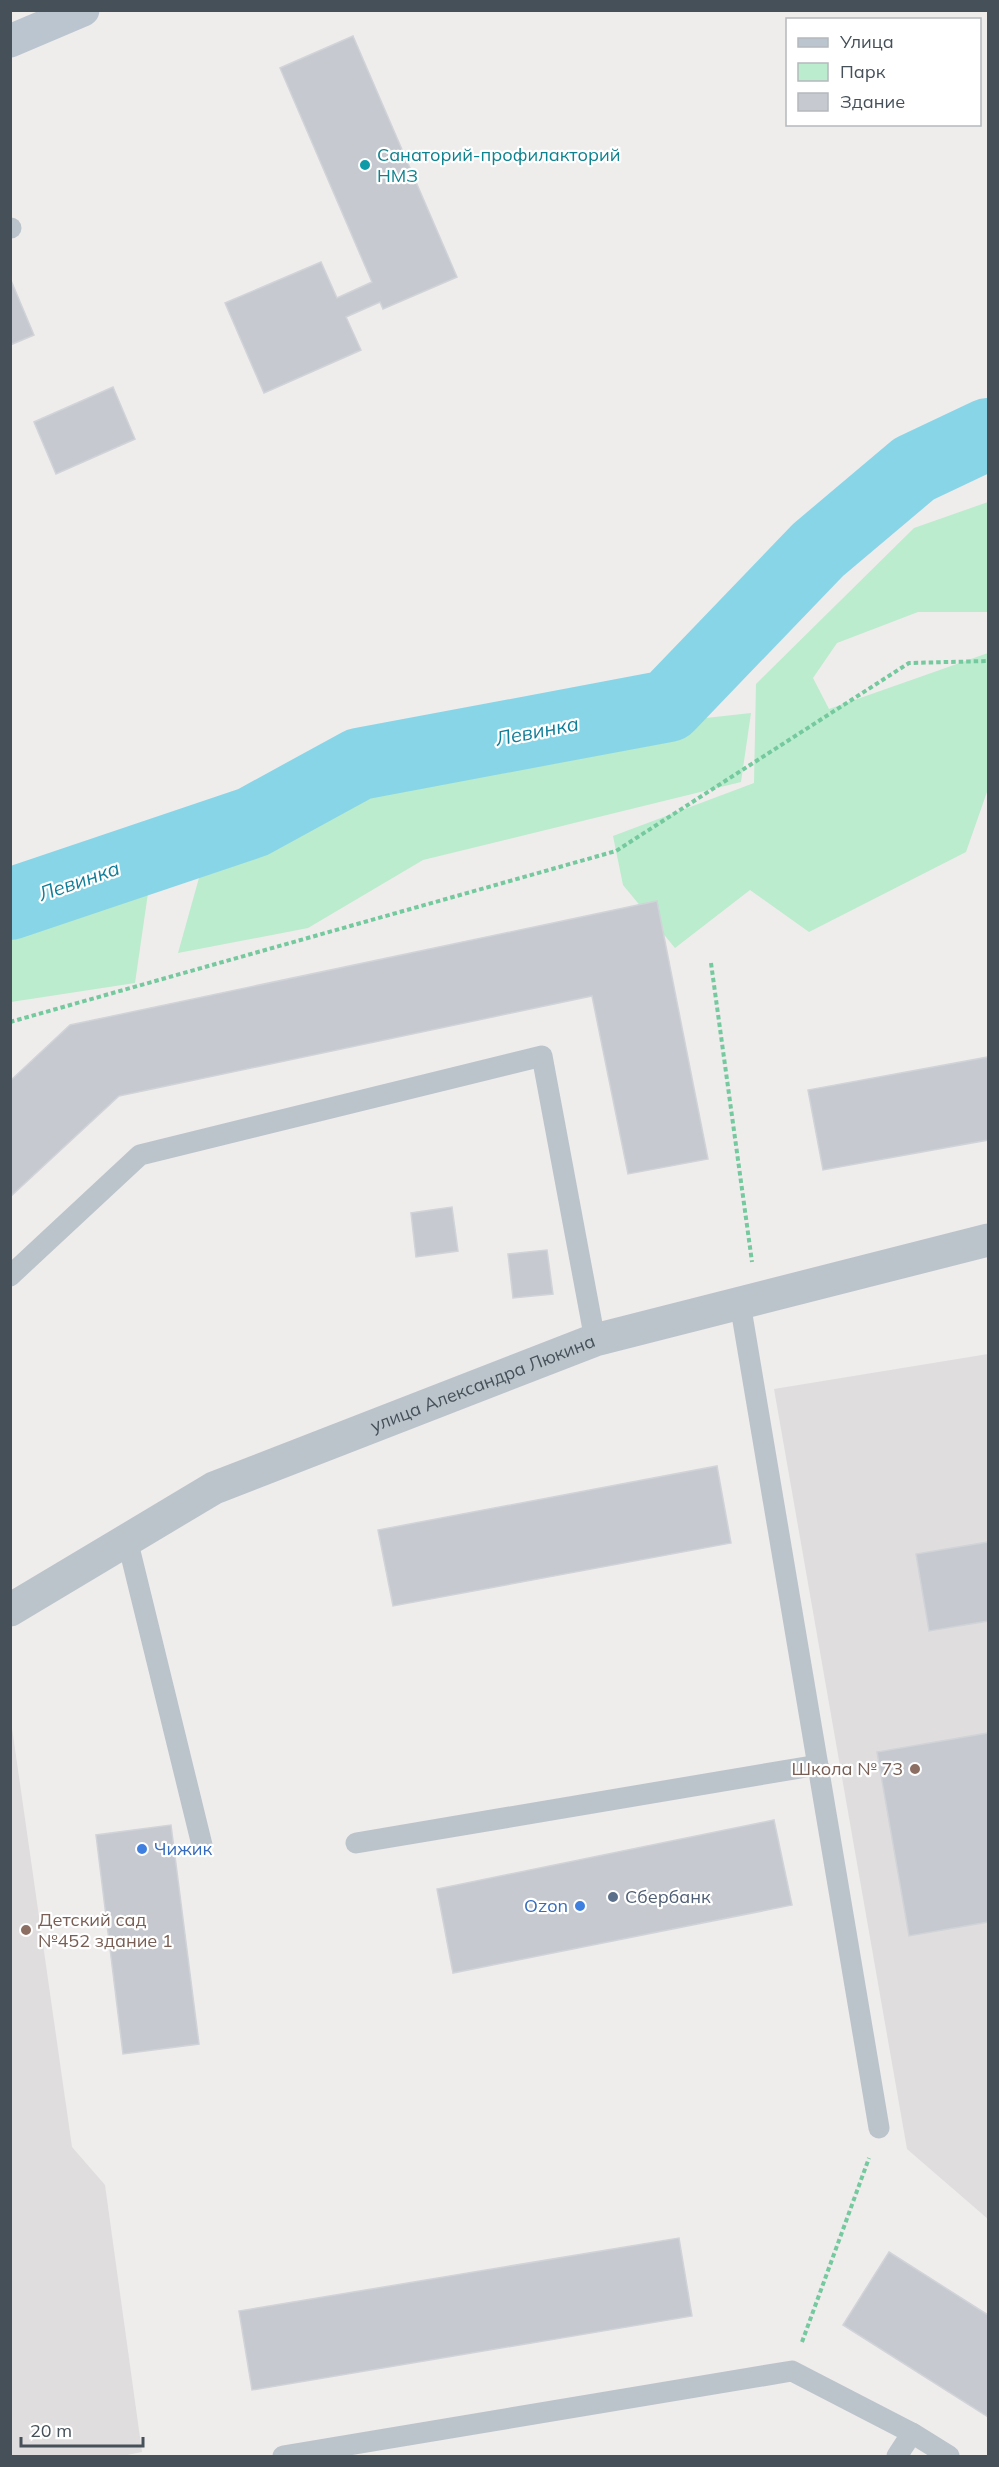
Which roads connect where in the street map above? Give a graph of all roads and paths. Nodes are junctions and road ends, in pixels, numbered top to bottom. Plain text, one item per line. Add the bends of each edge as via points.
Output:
1 (83, 10) edge
2 (10, 41) edge
3 (988, 661) edge
4 (711, 963) dead end
5 (10, 1022) edge
6 (988, 1240) edge
7 (10, 1276) edge
8 (749, 1301) junction
9 (595, 1340) junction
10 (127, 1539) junction
11 (10, 1610) edge
12 (818, 1765) junction
13 (356, 1843) dead end
14 (202, 1845) dead end
15 (879, 2128) joint
16 (792, 2371) junction
17 (912, 2433) junction
18 (284, 2457) edge
19 (897, 2457) edge
20 (949, 2457) edge

1 - 2 street
3 - 5 path via 909,663 616,851
4 - 8 path
6 - 8 street, улица Александра Люкина
7 - 9 lane via 140,1155 542,1056
8 - 9 street, улица Александра Люкина
8 - 12 lane
9 - 10 street, улица Александра Люкина via 214,1488
10 - 11 street, улица Александра Люкина
10 - 14 lane
12 - 13 lane
12 - 15 lane
15 - 16 path
16 - 17 lane
16 - 18 lane
17 - 19 lane
17 - 20 lane

